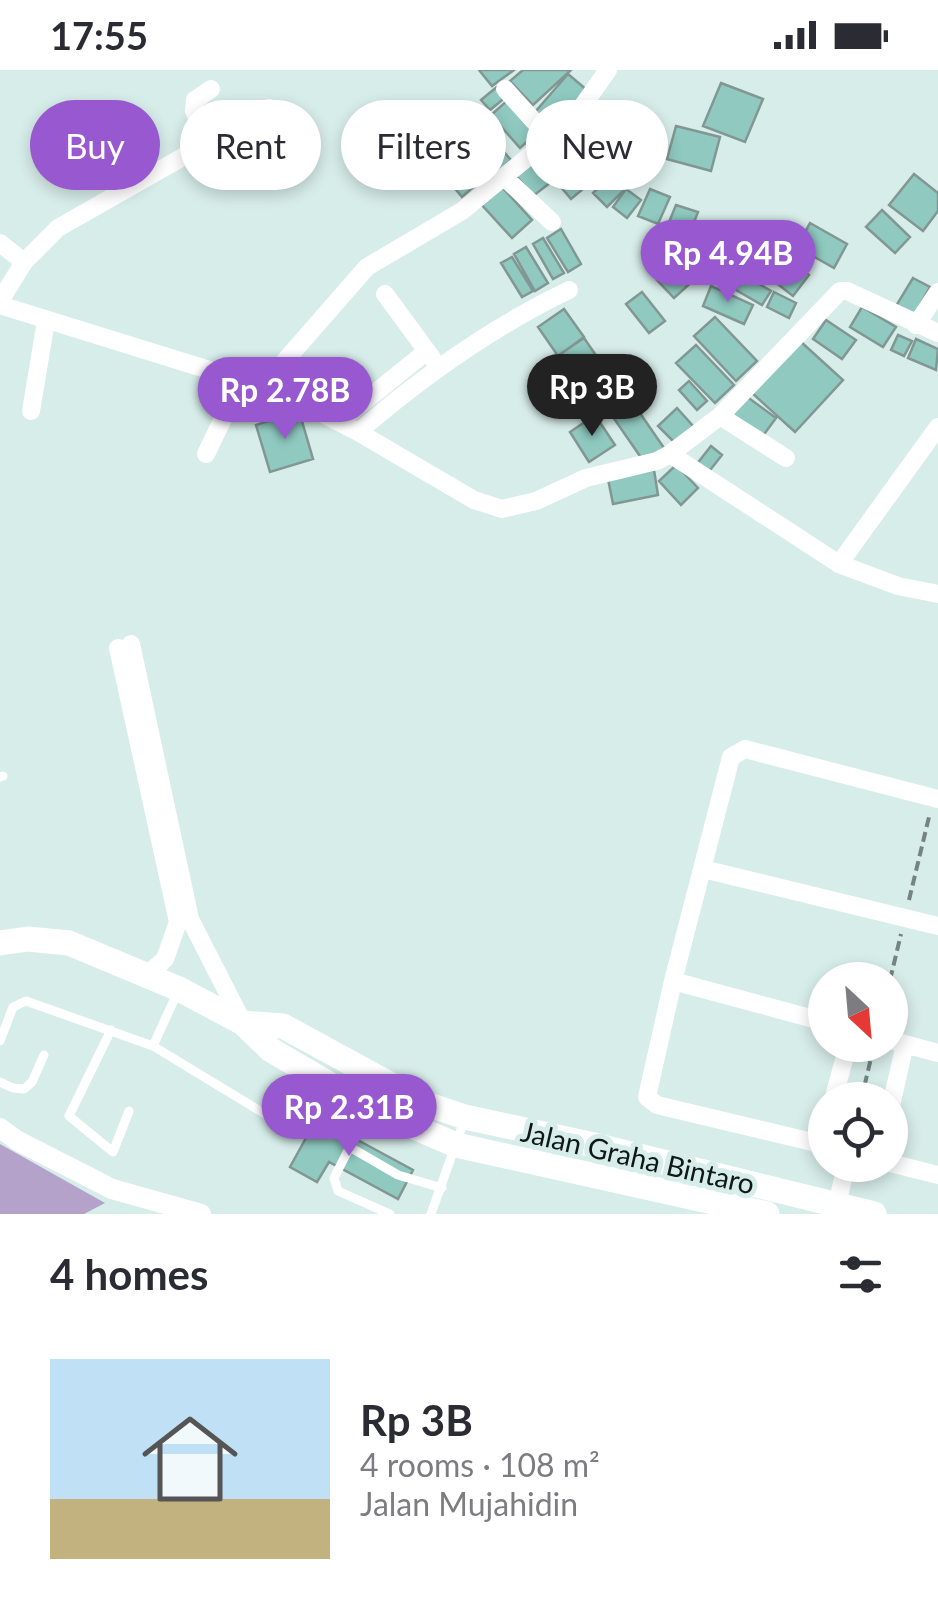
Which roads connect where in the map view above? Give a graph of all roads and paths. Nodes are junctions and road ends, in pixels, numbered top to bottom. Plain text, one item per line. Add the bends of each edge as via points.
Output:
1 (608, 70) edge
2 (211, 89) dead end
3 (504, 90) dead end
4 (198, 100) edge
5 (588, 100) edge
6 (526, 113) edge
7 (180, 158) edge
8 (526, 159) edge
9 (506, 175) edge
10 (506, 179) edge
11 (488, 190) edge
12 (552, 222) dead end
13 (0, 243) edge
14 (24, 262) junction
15 (569, 290) dead end
16 (938, 292) edge
17 (385, 294) dead end
18 (0, 303) edge
19 (46, 320) junction
20 (916, 325) junction
21 (938, 333) edge
22 (433, 359) junction
23 (241, 381) junction
24 (263, 386) junction
25 (31, 411) dead end
26 (720, 416) junction
27 (339, 422) junction
28 (938, 427) edge
29 (358, 432) junction
30 (206, 454) dead end
31 (670, 454) junction
32 (786, 458) dead end
33 (839, 564) junction
34 (938, 594) edge
35 (124, 646) dead end
36 (936, 798) edge
37 (703, 869) junction
38 (905, 918) junction
39 (184, 921) junction
40 (938, 926) edge
41 (0, 943) edge
42 (894, 962) edge
43 (146, 976) junction
44 (673, 981) junction
45 (179, 990) junction
46 (808, 1017) edge
47 (243, 1023) junction
48 (111, 1030) junction
49 (0, 1041) edge
50 (908, 1045) edge
51 (153, 1046) junction
52 (938, 1053) edge
53 (44, 1055) dead end
54 (0, 1082) edge
55 (370, 1108) junction
56 (129, 1111) dead end
57 (266, 1114) dead end
58 (465, 1117) junction
59 (0, 1128) edge
60 (808, 1136) edge
61 (348, 1146) junction
62 (456, 1146) junction
63 (908, 1168) edge
64 (938, 1175) edge
65 (843, 1182) edge
66 (442, 1188) junction
67 (837, 1210) edge
68 (202, 1214) edge
69 (390, 1214) edge
70 (431, 1214) edge
71 (767, 1214) edge
72 (874, 1214) edge

1 - 5 street
2 - 4 street
3 - 6 street
7 - 14 street via 58,228
8 - 9 street
10 - 12 street
11 - 24 street via 367,267
13 - 14 street
14 - 18 street
15 - 22 street
16 - 20 street
17 - 22 street
18 - 19 street
19 - 23 street
19 - 25 street
20 - 21 street
20 - 26 street via 840,291
22 - 27 street
22 - 29 street
23 - 24 street
23 - 30 street
24 - 27 street
26 - 31 street
26 - 32 street
27 - 29 street
28 - 33 street
29 - 31 street via 474,500 502,509
31 - 33 street
33 - 34 street
35 - 39 street
36 - 37 street via 745,749 732,758
36 - 38 path
37 - 38 street
37 - 44 street
38 - 40 street
38 - 42 path
39 - 43 street via 166,959
39 - 47 street
41 - 43 main road, Jalan Graha Bintaro via 70,943
43 - 45 main road, Jalan Graha Bintaro
44 - 46 street
44 - 60 street via 650,1102
45 - 47 main road, Jalan Graha Bintaro
45 - 51 lane
47 - 55 main road, Jalan Graha Bintaro via 271,1050
47 - 58 main road, Jalan Graha Bintaro via 283,1026 426,1104
48 - 49 lane via 26,1001 14,1007
48 - 51 lane
48 - 56 lane via 69,1116 113,1152
50 - 52 street
51 - 57 lane
53 - 54 lane via 24,1089
55 - 61 lane
55 - 62 main road, Jalan Graha Bintaro
58 - 62 lane
58 - 67 main road, Jalan Graha Bintaro
59 - 68 street via 112,1189
61 - 66 lane via 398,1175
61 - 69 lane via 334,1178 338,1191
62 - 66 lane
62 - 71 main road, Jalan Graha Bintaro
63 - 64 street
65 - 67 street
66 - 70 lane
67 - 72 main road, Jalan Graha Bintaro

